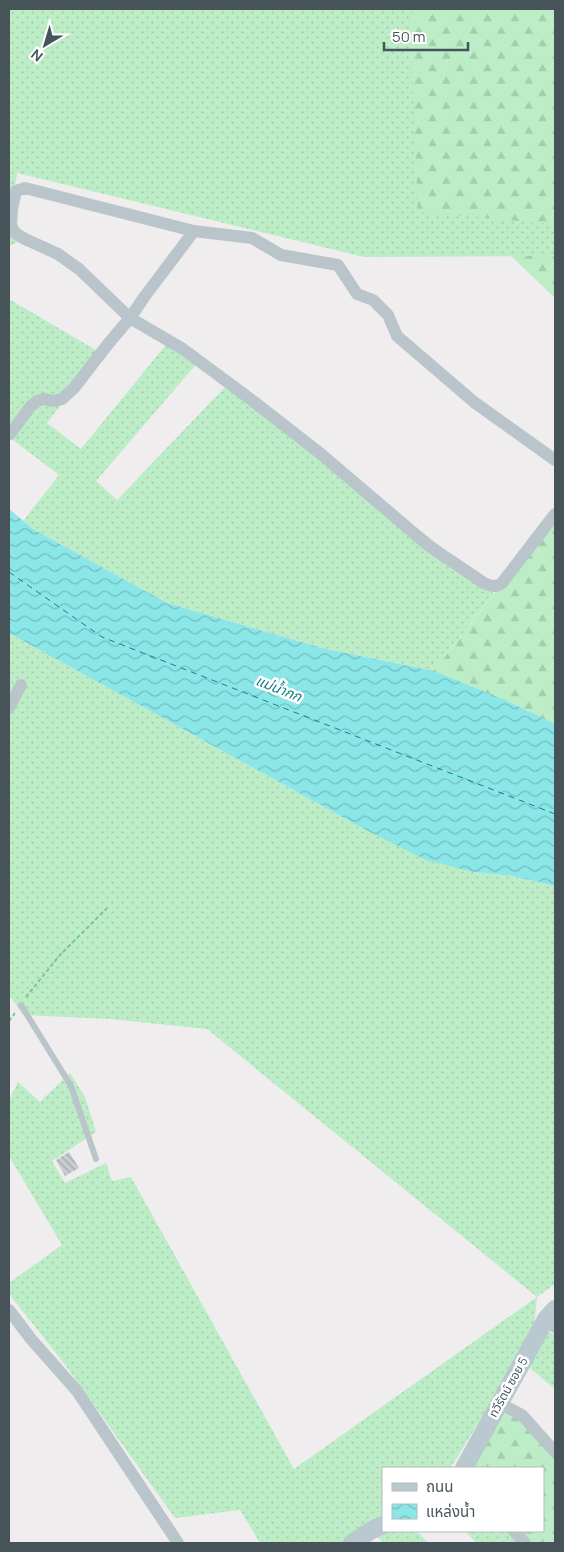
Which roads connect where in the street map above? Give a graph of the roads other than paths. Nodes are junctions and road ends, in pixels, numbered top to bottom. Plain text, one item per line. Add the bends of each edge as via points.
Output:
1 (194, 231) junction
2 (130, 318) junction
3 (10, 434) dead end
4 (555, 460) edge
5 (555, 514) edge
6 (22, 685) dead end
7 (9, 708) edge
8 (20, 1005) road end
9 (96, 1159) dead end
10 (9, 1310) edge
11 (552, 1318) edge
12 (14, 1326) edge
13 (500, 1403) junction
14 (555, 1452) edge
15 (465, 1467) edge
16 (382, 1526) edge
17 (515, 1532) edge
18 (178, 1543) edge
19 (352, 1543) edge
20 (525, 1543) edge

1 - 2 street
1 - 2 street via 25,188 16,191 11,226 15,233 58,254 79,269
1 - 4 street via 252,238 281,255 338,265 357,294 373,300 388,315 397,336 474,402
2 - 3 street via 74,388 62,399 37,401
2 - 5 street via 183,349 245,395 429,546 484,583 498,586 502,583
6 - 7 street
8 - 9 lane via 71,1086
10 - 12 street
11 - 13 street, ทวีรัตน์ ซอย 5
12 - 18 street via 31,1339 77,1391
13 - 14 street via 522,1415
13 - 15 street, ทวีรัตน์ ซอย 5
16 - 19 street
17 - 20 street

